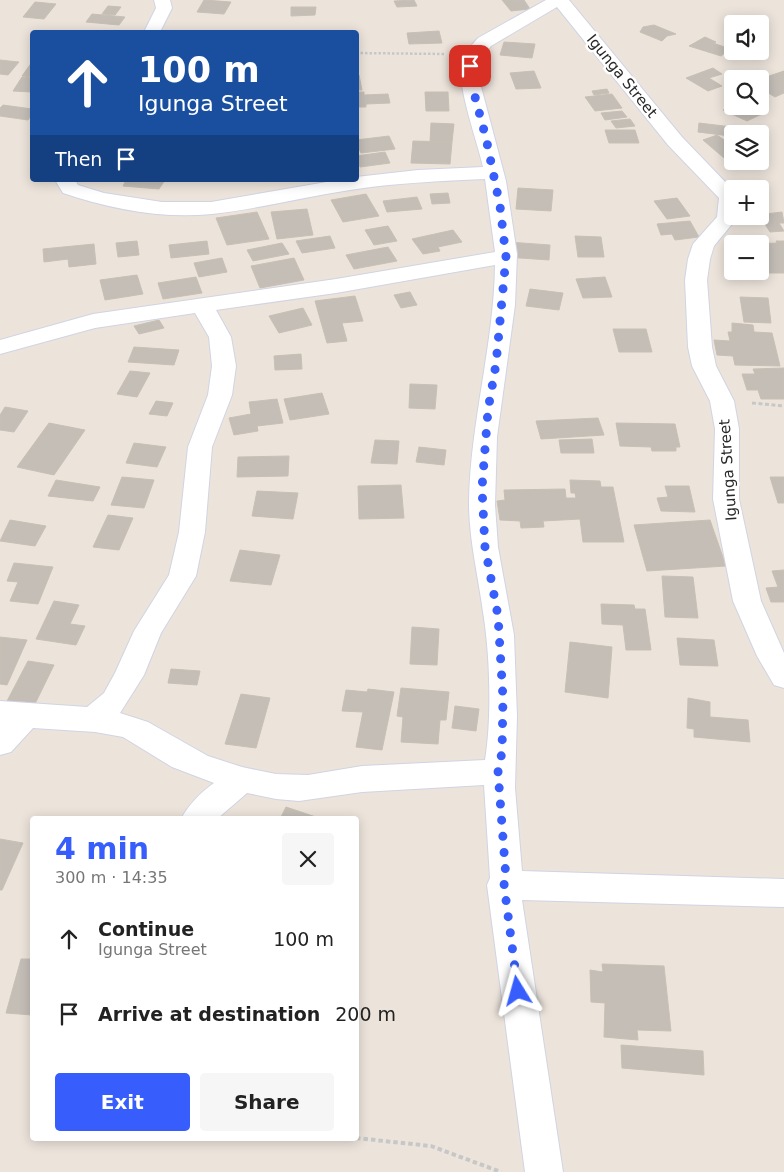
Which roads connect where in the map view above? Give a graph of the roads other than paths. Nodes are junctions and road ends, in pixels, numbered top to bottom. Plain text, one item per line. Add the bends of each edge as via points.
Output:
1 (162, 0) edge
2 (558, 0) edge
3 (153, 30) edge
4 (493, 173) junction
5 (66, 182) edge
6 (506, 257) junction
7 (202, 305) junction
8 (0, 347) edge
9 (784, 677) edge
10 (13, 715) edge
11 (92, 721) junction
12 (0, 743) edge
13 (498, 772) junction
14 (243, 779) junction
15 (200, 816) edge
16 (504, 885) junction
17 (784, 893) edge
18 (544, 1172) edge

1 - 3 street via 164,8
2 - 4 street, Igunga Street via 496,33 473,55 470,78
2 - 9 street, Igunga Street via 675,141 729,197 727,218 704,244 699,258 696,280 700,347 704,366 722,401 727,429 726,499 747,601
4 - 5 street via 418,176 350,184 211,208 162,208 101,198 70,189
4 - 6 street
6 - 7 street
6 - 13 street via 483,460 482,514 498,616 503,698 502,752
7 - 8 street via 93,321
7 - 11 street via 220,337 224,366 220,395 200,447 192,532 182,576 148,631 114,701
10 - 11 street
10 - 12 street
11 - 14 street via 139,730 186,758
13 - 14 street via 437,772 357,780 333,786 290,788
13 - 16 street
14 - 15 street via 212,802
16 - 17 street
16 - 18 street

